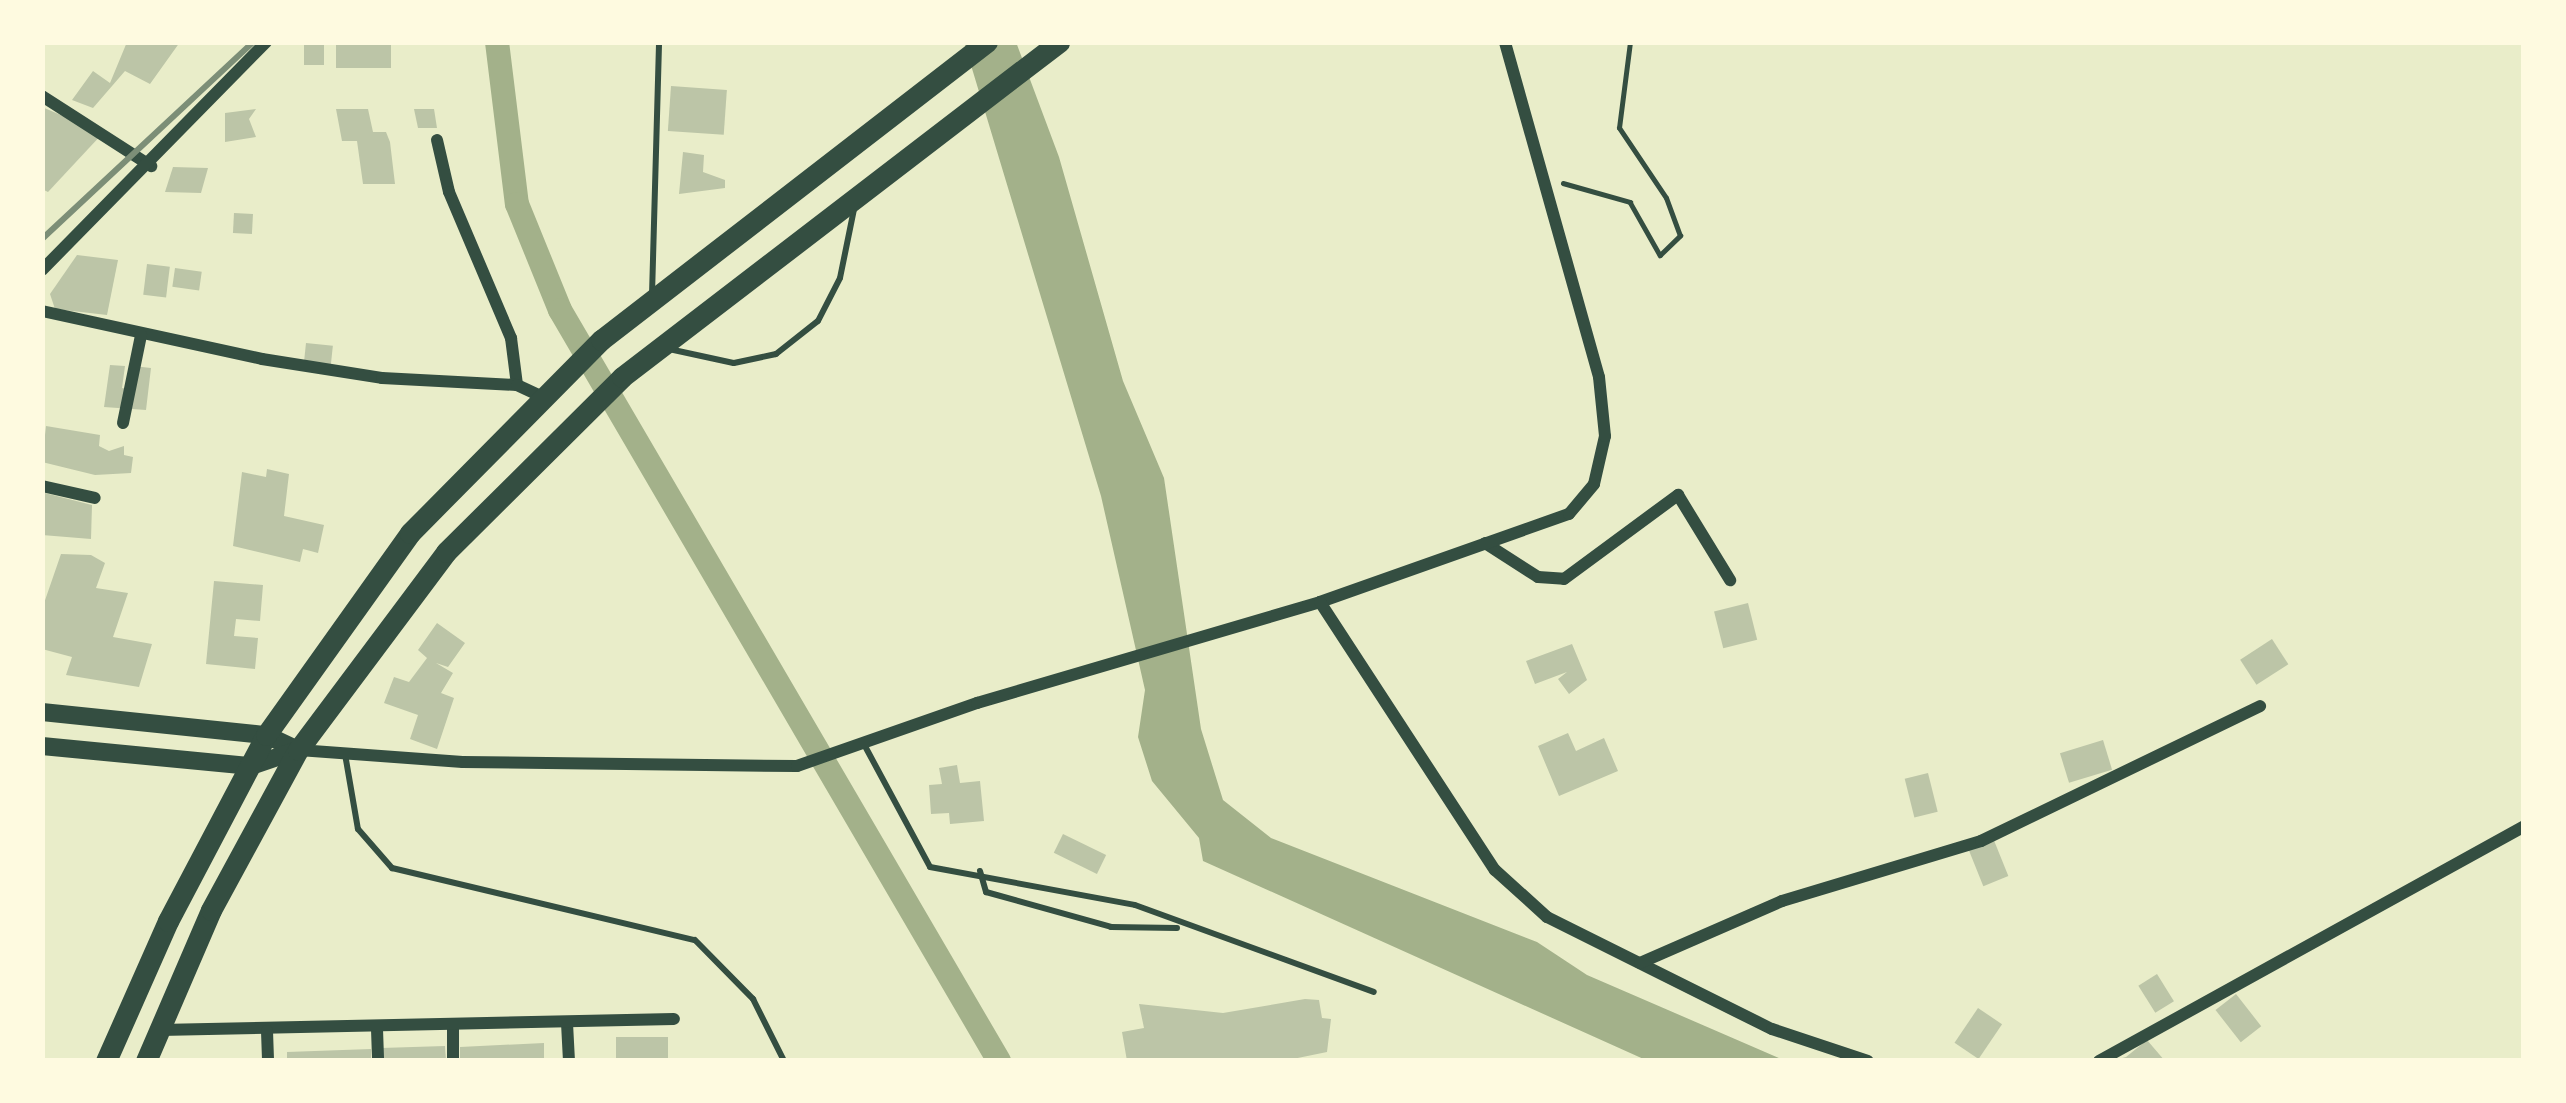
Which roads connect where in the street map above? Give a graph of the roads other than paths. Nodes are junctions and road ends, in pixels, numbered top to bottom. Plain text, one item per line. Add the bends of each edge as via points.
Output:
1 (266, 42) edge
2 (659, 42) edge
3 (987, 42) edge
4 (1059, 42) edge
5 (1505, 42) edge
6 (42, 96) edge
7 (437, 140) dead end
8 (151, 166) junction
9 (856, 197) junction
10 (42, 269) edge
11 (652, 298) junction
12 (42, 311) edge
13 (141, 334) junction
14 (660, 346) junction
15 (518, 385) junction
16 (541, 396) junction
17 (123, 423) dead end
18 (42, 486) edge
19 (95, 498) dead end
20 (1485, 543) junction
21 (1730, 580) dead end
22 (1320, 602) junction
23 (2260, 706) dead end
24 (42, 712) edge
25 (266, 735) junction
26 (42, 746) edge
27 (866, 748) junction
28 (298, 750) junction
29 (345, 754) junction
30 (251, 766) junction
31 (2524, 826) edge
32 (980, 871) junction
33 (1180, 928) junction
34 (1640, 963) junction
35 (1374, 992) dead end
36 (674, 1018) dead end
37 (568, 1023) junction
38 (453, 1027) junction
39 (377, 1029) junction
40 (158, 1030) junction
41 (267, 1030) junction
42 (106, 1061) edge
43 (146, 1061) edge
44 (268, 1061) edge
45 (378, 1061) edge
46 (453, 1061) edge
47 (568, 1061) edge
48 (784, 1061) edge
49 (1868, 1061) edge
50 (2099, 1061) edge

1 - 8 street
2 - 11 lane
3 - 11 highway
4 - 9 highway
5 - 20 street via 1599,377 1605,436 1594,484 1569,514
6 - 8 street
7 - 15 street via 449,192 511,338
8 - 10 street
9 - 14 highway
9 - 14 lane via 840,278 818,321 776,354 734,363
11 - 16 highway
12 - 13 street
13 - 15 street via 382,378
13 - 17 street
14 - 28 highway via 446,552
15 - 16 street
16 - 25 highway via 410,533
18 - 19 street
20 - 21 street via 1538,577 1564,579 1678,495
20 - 22 street
22 - 27 street via 977,704
22 - 34 street via 1495,870 1547,917
23 - 34 street via 1981,841 1782,901
24 - 25 main road
25 - 28 main road
25 - 30 highway
26 - 30 main road
27 - 29 street via 797,766
27 - 32 lane via 930,867 950,876
28 - 29 street
28 - 30 main road
28 - 40 highway via 211,910
29 - 48 lane via 358,829 392,868 695,940 753,999
30 - 42 highway via 168,921
31 - 50 street
32 - 33 lane via 1135,905
32 - 33 lane via 986,892 1111,927
33 - 35 lane
34 - 49 street via 1772,1029
36 - 37 street
37 - 38 street
37 - 47 street
38 - 39 street
38 - 46 street
39 - 41 street
39 - 45 street
40 - 41 street
40 - 43 highway
41 - 44 street

